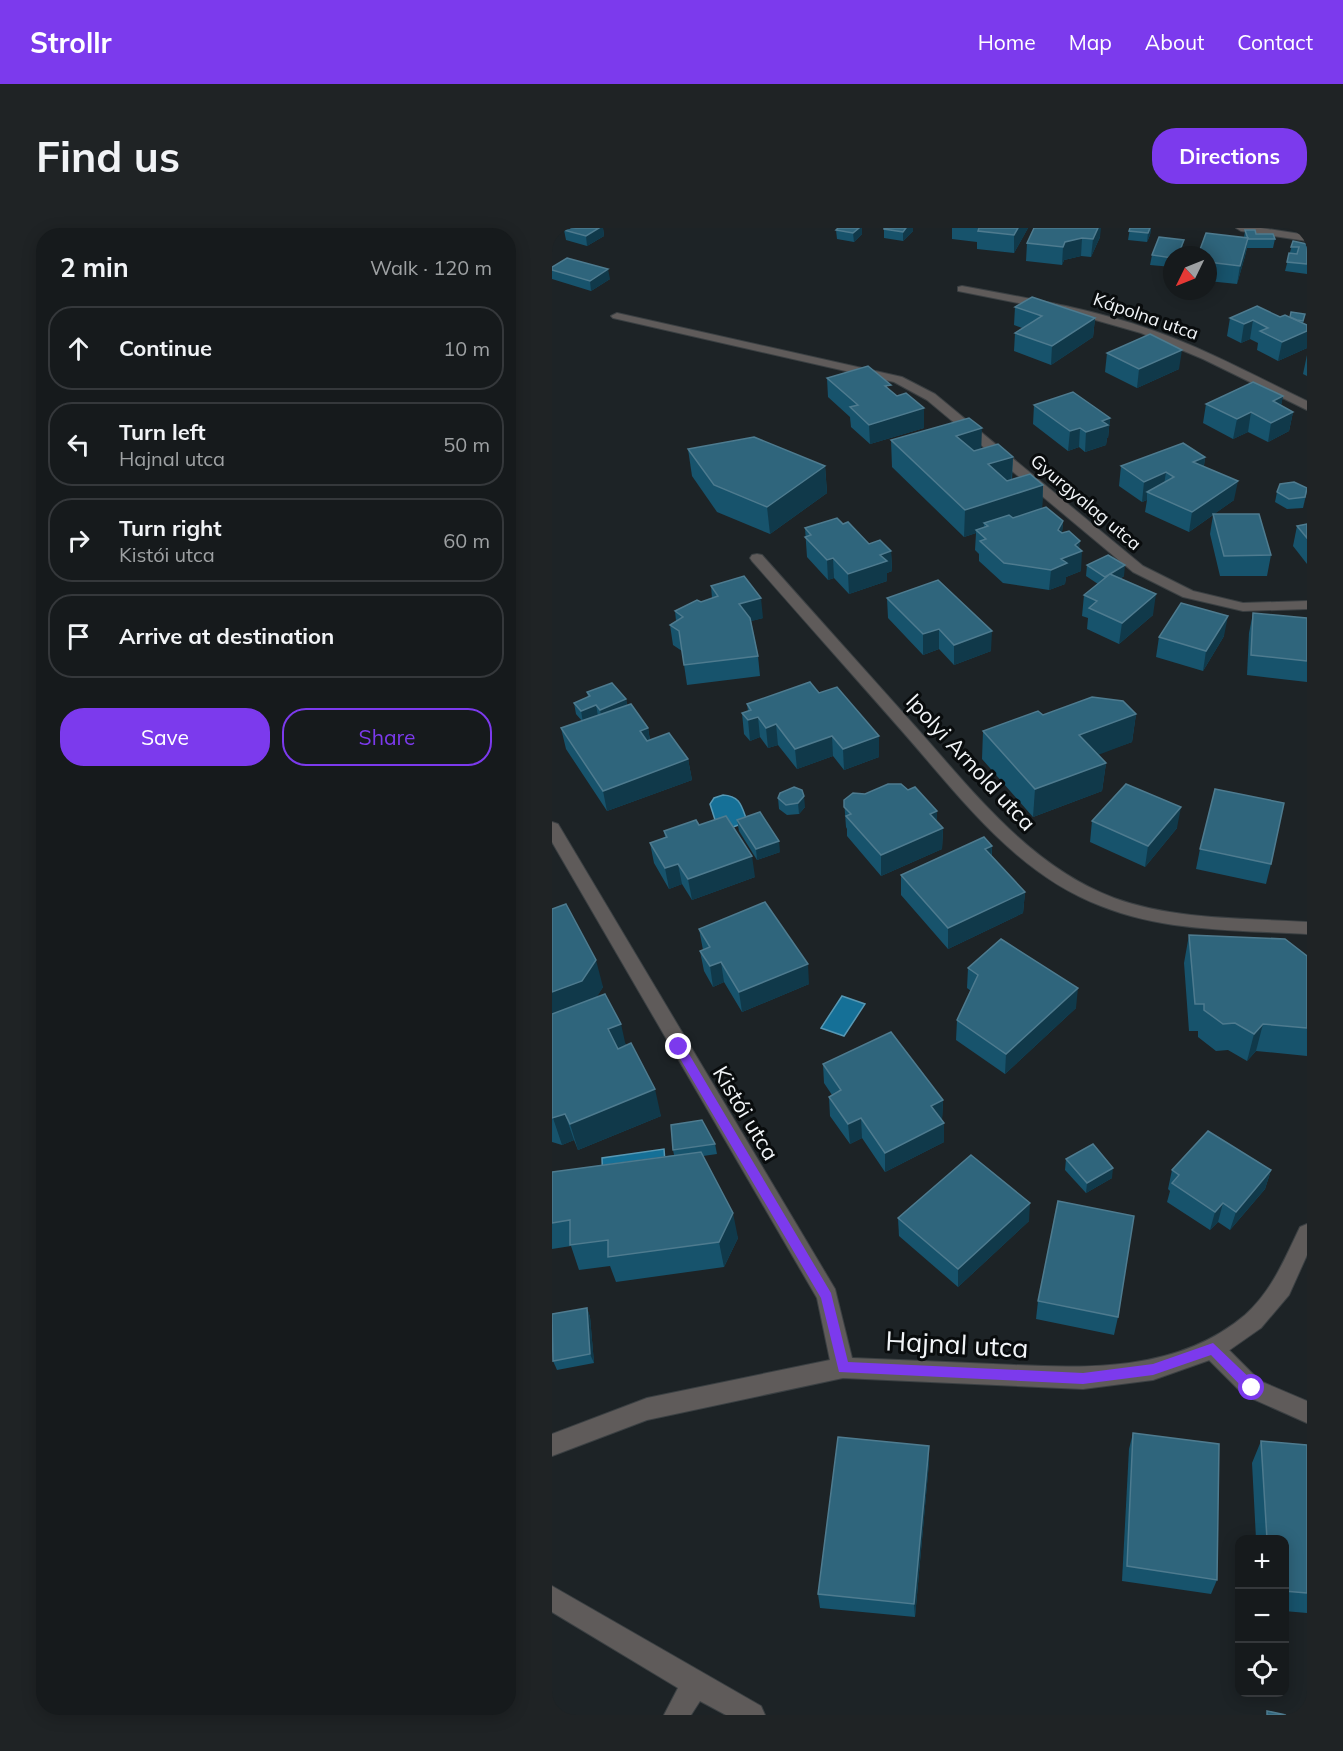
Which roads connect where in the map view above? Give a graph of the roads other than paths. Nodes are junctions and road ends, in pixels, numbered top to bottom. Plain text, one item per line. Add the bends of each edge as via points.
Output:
1 (1242, 228) edge
2 (1307, 238) edge
3 (962, 289) dead end
4 (617, 316) dead end
5 (1307, 406) edge
6 (757, 558) dead end
7 (1307, 605) edge
8 (552, 828) edge
9 (1307, 928) edge
10 (1307, 1233) edge
11 (1213, 1349) junction
12 (843, 1368) junction
13 (1307, 1412) edge
14 (552, 1445) edge
15 (552, 1598) edge
16 (695, 1684) junction
17 (677, 1715) edge
18 (752, 1715) edge

1 - 2 street
3 - 5 street, Kápolna utca via 1090,314 1146,331
4 - 7 street, Gyurgyalag utca via 915,386 1138,569 1188,594 1243,607
6 - 9 street, Ipolyi Arnold utca via 998,829 1033,860 1077,888 1124,908 1173,918
8 - 12 street, Kistói utca via 826,1296
10 - 11 street, Hajnal utca via 1281,1288 1253,1321
11 - 12 street, Hajnal utca via 1153,1370 1083,1379
11 - 13 street via 1252,1388
12 - 14 street, Hajnal utca via 647,1409
15 - 16 street
16 - 17 street
16 - 18 street

